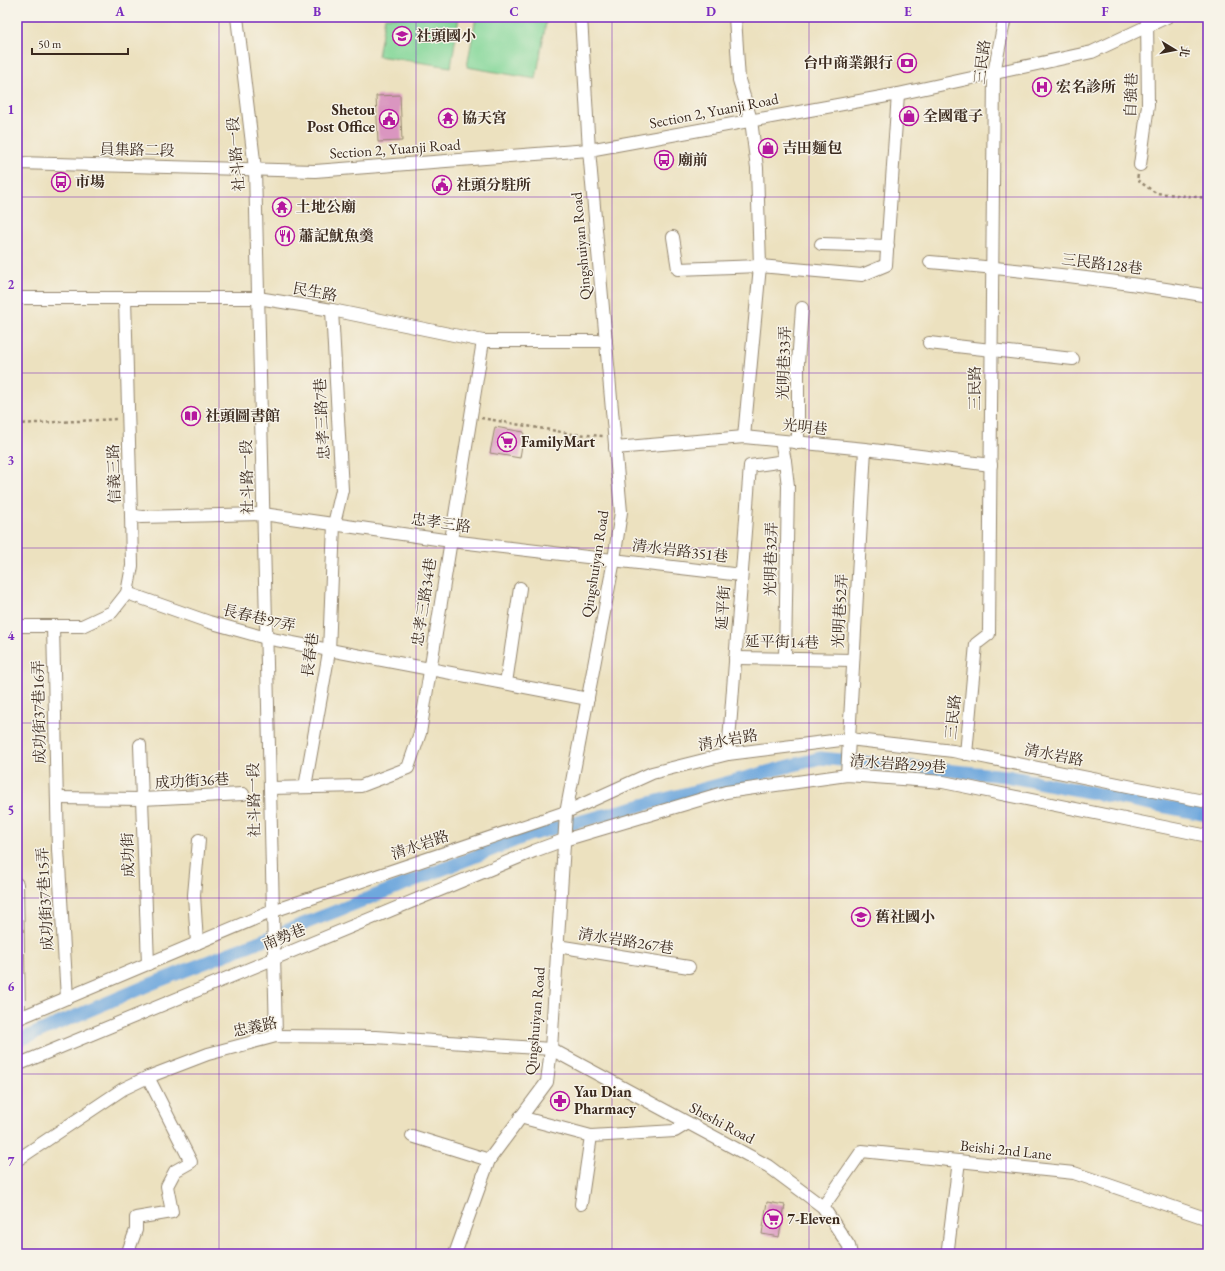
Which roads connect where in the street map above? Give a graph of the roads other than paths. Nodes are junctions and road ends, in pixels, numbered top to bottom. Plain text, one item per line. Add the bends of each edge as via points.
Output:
1 (238, 17) edge
2 (581, 17) edge
3 (735, 17) edge
4 (1005, 17) edge
5 (1167, 17) edge
6 (1147, 22) edge
7 (994, 73) junction
8 (898, 94) junction
9 (751, 120) junction
10 (589, 150) junction
11 (17, 163) edge
12 (1140, 165) road end
13 (255, 169) junction
14 (673, 237) dead end
15 (821, 244) dead end
16 (888, 246) junction
17 (930, 262) dead end
18 (760, 266) junction
19 (992, 267) junction
20 (1208, 296) edge
21 (17, 298) edge
22 (258, 298) junction
23 (125, 299) junction
24 (802, 308) dead end
25 (332, 310) junction
26 (483, 341) junction
27 (606, 341) junction
28 (929, 343) dead end
29 (992, 351) junction
30 (1073, 359) dead end
31 (744, 437) junction
32 (781, 441) junction
33 (615, 442) junction
34 (798, 443) junction
35 (865, 449) junction
36 (785, 461) junction
37 (991, 465) junction
38 (264, 514) junction
39 (131, 515) junction
40 (334, 524) junction
41 (450, 541) junction
42 (614, 560) junction
43 (741, 575) junction
44 (520, 588) dead end
45 (127, 593) junction
46 (17, 626) edge
47 (53, 626) junction
48 (266, 638) junction
49 (329, 649) junction
50 (735, 658) junction
51 (785, 658) junction
52 (853, 660) junction
53 (430, 668) junction
54 (506, 683) junction
55 (588, 699) junction
56 (849, 739) junction
57 (140, 745) dead end
58 (728, 754) junction
59 (966, 754) junction
60 (847, 774) junction
61 (305, 787) junction
62 (270, 788) junction
63 (243, 794) dead end
64 (57, 798) junction
65 (142, 799) junction
66 (1208, 802) edge
67 (566, 813) junction
68 (1208, 836) edge
69 (564, 839) junction
70 (199, 840) dead end
71 (17, 884) edge
72 (273, 912) junction
73 (197, 943) junction
74 (557, 946) junction
75 (274, 958) junction
76 (148, 964) junction
77 (689, 967) dead end
78 (67, 998) junction
79 (18, 1019) edge
80 (276, 1036) junction
81 (551, 1049) junction
82 (17, 1065) edge
83 (148, 1076) junction
84 (520, 1117) junction
85 (688, 1123) junction
86 (412, 1136) dead end
87 (591, 1136) junction
88 (17, 1160) edge
89 (489, 1160) junction
90 (959, 1161) junction
91 (581, 1204) dead end
92 (823, 1207) junction
93 (1208, 1219) edge
94 (948, 1248) dead end
95 (133, 1254) edge
96 (455, 1254) edge
97 (851, 1254) edge

1 - 13 street, 社斗路一段
2 - 10 street, Qingshuiyan Road
3 - 9 street via 740,80
4 - 7 street, 三民路
5 - 6 street, Section 2, Yuanji Road
6 - 7 street, Section 2, Yuanji Road via 1092,52
6 - 12 street, 自強巷 via 1148,105
7 - 8 street, Section 2, Yuanji Road
7 - 19 street, 三民路
8 - 9 street, Section 2, Yuanji Road
8 - 16 street
9 - 10 street, Section 2, Yuanji Road
9 - 18 street via 757,168
10 - 13 street, Section 2, Yuanji Road via 314,171
10 - 27 street, Qingshuiyan Road
11 - 13 street, 員集路二段
13 - 22 street, 社斗路一段
14 - 18 street via 678,269
15 - 16 street
16 - 18 street via 886,265 862,275
17 - 19 street, 三民路128巷
18 - 31 street
19 - 20 street, 三民路128巷 via 1134,283
19 - 29 street, 三民路
21 - 23 street, 民生路
22 - 23 street, 民生路
22 - 25 street, 民生路
22 - 38 street, 社斗路一段
23 - 39 street, 信義三路
24 - 34 street, 光明巷33弄 via 798,363
25 - 26 street, 民生路
25 - 40 street, 忠孝三路7巷 via 342,490
26 - 27 street, 民生路
26 - 41 street
27 - 33 street, Qingshuiyan Road
28 - 29 street
29 - 30 street
29 - 37 street, 三民路
31 - 32 street, 光明巷
31 - 33 street, 光明巷
32 - 34 street, 光明巷
32 - 36 street, 光明巷32弄
33 - 42 street, Qingshuiyan Road via 621,512
34 - 35 street, 光明巷
35 - 37 street, 光明巷
35 - 52 street, 光明巷52弄
36 - 43 street, 延平街 via 750,466
36 - 51 street, 光明巷32弄 via 788,486
37 - 59 street, 三民路 via 989,634 976,644
38 - 39 street, 信義三路
38 - 40 street, 忠孝三路
38 - 48 street, 社斗路一段
39 - 45 street via 132,566
40 - 41 street, 忠孝三路
40 - 49 street, 長春巷
41 - 42 street, 忠孝三路
41 - 53 street, 忠孝三路34巷
42 - 43 street, 清水岩路351巷
42 - 55 street, Qingshuiyan Road
43 - 50 street, 延平街
44 - 54 street
45 - 47 street via 112,612 82,626
45 - 48 street, 長春巷97弄 via 209,622
46 - 47 street
47 - 64 street, 成功街37巷16弄
48 - 49 street, 長春巷97弄
48 - 62 street, 社斗路一段
49 - 53 street, 長春巷97弄
49 - 61 street, 長春巷
50 - 51 street, 延平街14巷
50 - 58 street, 延平街
51 - 52 street, 延平街14巷
52 - 56 street, 光明巷52弄
53 - 54 street, 長春巷97弄
53 - 61 street, 忠孝三路34巷 via 420,733 408,768 361,786
54 - 55 street, 長春巷97弄
55 - 67 street, Qingshuiyan Road
56 - 58 street, 清水岩路
56 - 59 street, 清水岩路
56 - 60 street, 光明巷52弄
57 - 65 street, 成功街
58 - 67 street, 清水岩路 via 652,773
59 - 66 street, 清水岩路
60 - 68 street, 清水岩路299巷 via 943,782
60 - 69 street, 清水岩路299巷 via 726,792
61 - 62 street
62 - 72 street, 社斗路一段
63 - 65 street, 成功街36巷
64 - 65 street, 成功街36巷
64 - 78 street, 成功街37巷15弄
65 - 76 street, 成功街
67 - 69 street, Qingshuiyan Road
67 - 72 street, 清水岩路
69 - 74 street, Qingshuiyan Road
69 - 75 street, 南勢巷
70 - 73 street via 194,895
71 - 79 street
72 - 73 street, 清水岩路
72 - 75 street, 社斗路一段
73 - 76 street, 清水岩路
74 - 77 street, 清水岩路267巷
74 - 81 street, Qingshuiyan Road
75 - 80 street
75 - 82 street, 南勢巷
76 - 78 street
78 - 79 street
80 - 81 street, 忠義路 via 376,1037
80 - 83 street, 忠義路 via 208,1054
81 - 84 street, Qingshuiyan Road via 547,1082
81 - 85 street, Sheshi Road
83 - 88 street, 忠義路 via 123,1089
83 - 95 street via 191,1162 175,1171 168,1186 172,1212 136,1218 136,1230 129,1249
84 - 87 street
84 - 89 street, Qingshuiyan Road
85 - 87 street via 675,1131
85 - 92 street, Sheshi Road via 768,1166
86 - 89 street
87 - 91 street
89 - 96 street, Qingshuiyan Road
90 - 92 street, Beishi 2nd Lane via 862,1151
90 - 93 street, Beishi 2nd Lane via 1074,1173
90 - 94 street
92 - 97 street, Sheshi Road via 849,1246

